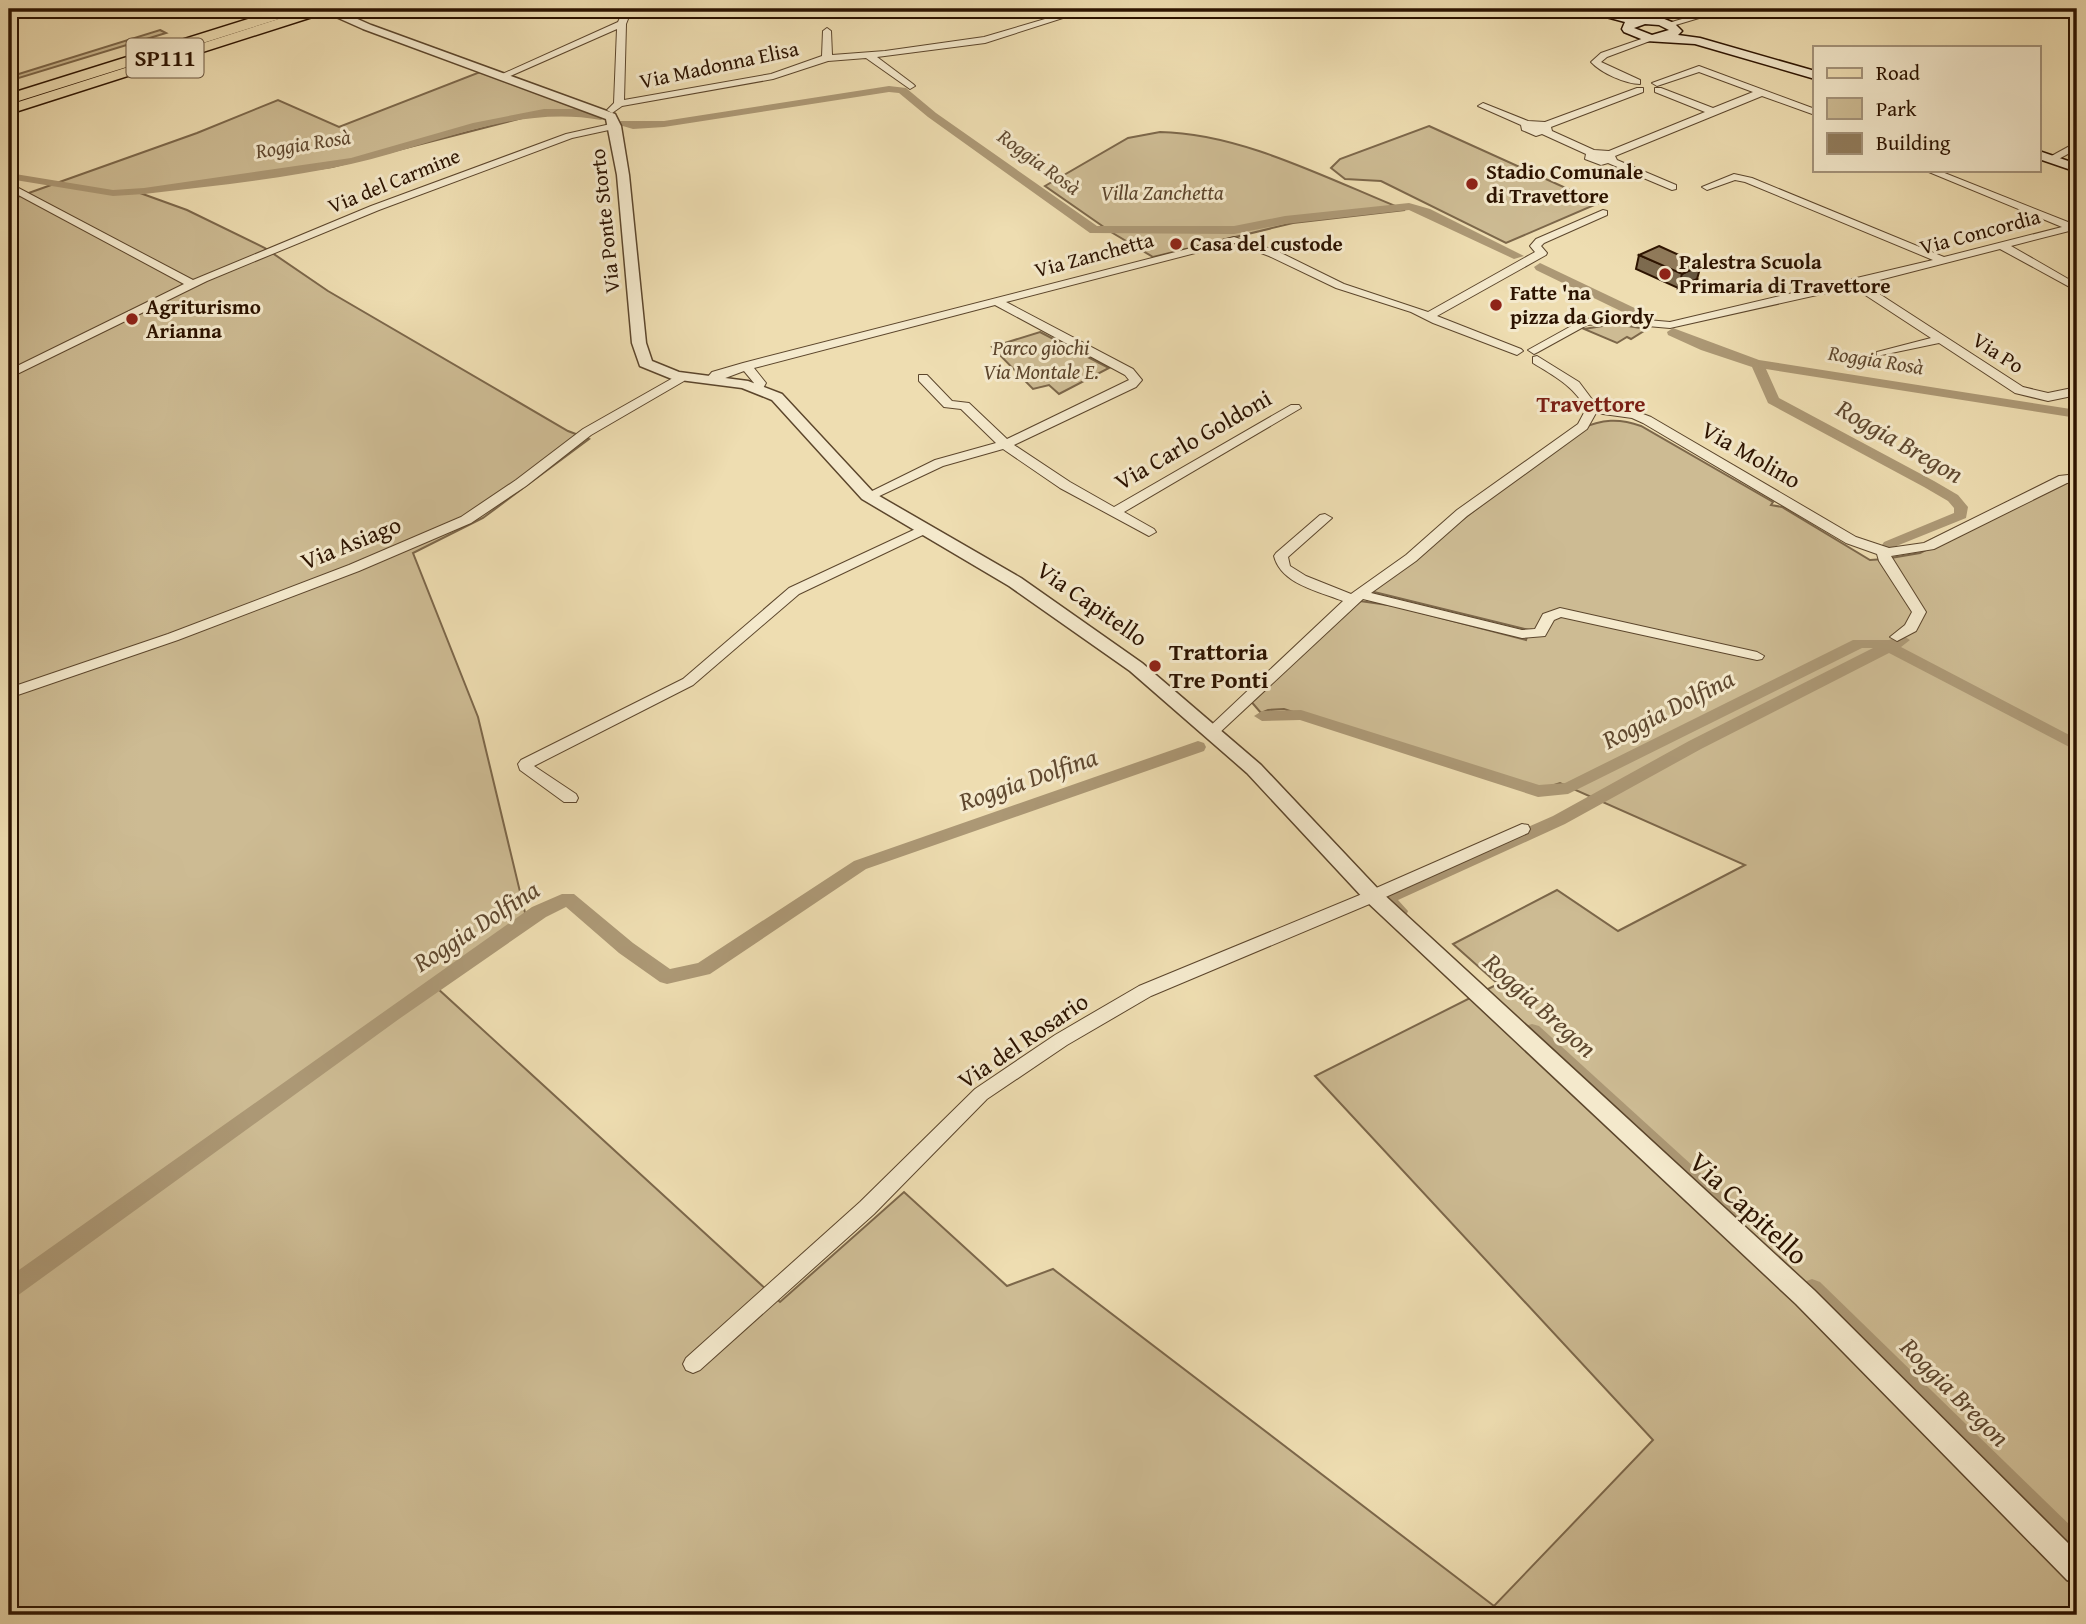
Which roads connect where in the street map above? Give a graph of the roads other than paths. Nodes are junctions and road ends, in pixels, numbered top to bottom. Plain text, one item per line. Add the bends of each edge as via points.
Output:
1 (259, 9) edge
2 (285, 9) edge
3 (295, 9) edge
4 (628, 9) edge
5 (1087, 9) edge
6 (1582, 9) edge
7 (1725, 9) edge
8 (327, 10) edge
9 (622, 24) junction
10 (827, 31) dead end
11 (1633, 31) junction
12 (1666, 33) junction
13 (869, 56) junction
14 (827, 58) junction
15 (1813, 74) edge
16 (503, 76) junction
17 (910, 86) dead end
18 (1639, 86) junction
19 (9, 87) edge
20 (1658, 87) junction
21 (1762, 92) junction
22 (9, 97) edge
23 (619, 104) junction
24 (1483, 106) dead end
25 (9, 110) edge
26 (1813, 111) edge
27 (1714, 112) junction
28 (613, 122) junction
29 (1545, 129) junction
30 (2077, 145) edge
31 (1611, 157) junction
32 (2045, 157) edge
33 (2077, 168) edge
34 (1934, 172) edge
35 (9, 186) edge
36 (1672, 187) dead end
37 (1707, 187) dead end
38 (1603, 213) dead end
39 (2075, 227) edge
40 (2004, 247) junction
41 (1945, 261) junction
42 (1855, 283) junction
43 (193, 284) junction
44 (2077, 288) edge
45 (995, 301) junction
46 (1430, 315) junction
47 (1941, 339) junction
48 (1881, 354) dead end
49 (1536, 355) junction
50 (747, 366) junction
51 (9, 374) edge
52 (680, 378) junction
53 (923, 378) dead end
54 (712, 379) junction
55 (758, 387) junction
56 (2077, 391) edge
57 (1295, 408) dead end
58 (1591, 409) junction
59 (1005, 445) junction
60 (2077, 478) edge
61 (868, 496) junction
62 (1113, 513) junction
63 (1325, 518) dead end
64 (922, 530) junction
65 (1149, 533) dead end
66 (1884, 553) junction
67 (1356, 597) junction
68 (1898, 637) dead end
69 (1757, 656) dead end
70 (9, 693) edge
71 (1212, 732) junction
72 (570, 797) dead end
73 (1522, 829) dead end
74 (1373, 896) junction
75 (693, 1364) dead end
76 (2077, 1571) edge

1 - 19 highway
2 - 22 highway
3 - 22 highway
4 - 9 street, Via Ponte Storto
5 - 13 street, Via Madonna Elisa via 985,40
6 - 11 main road via 1610,17
7 - 12 street
8 - 16 street
8 - 25 main road, SP111
9 - 16 street
9 - 23 street, Via Ponte Storto
10 - 14 street, Via Madonna Elisa
11 - 12 main road
11 - 12 main road via 1657,21
11 - 18 street via 1596,62
12 - 15 main road
13 - 14 street, Via Madonna Elisa
13 - 17 street
14 - 23 street, Via Madonna Elisa via 773,76
16 - 28 street
18 - 20 street
18 - 29 street
20 - 21 street via 1699,69
20 - 27 street
21 - 26 street
21 - 27 street
23 - 28 street, Via Ponte Storto via 612,110
24 - 29 street via 1526,124 1524,128 1530,131
27 - 31 street
28 - 43 street, Via del Carmine via 507,157
28 - 52 street, Via Ponte Storto via 623,175 640,352 645,363
29 - 31 street via 1592,153 1588,156 1593,161
30 - 32 street
31 - 36 street
32 - 33 main road
34 - 39 street, Via Concordia
35 - 43 street
37 - 41 street via 1734,177 1748,180
38 - 46 street via 1540,241 1535,246 1542,253
39 - 40 street, Via Concordia
40 - 41 street, Via Concordia
40 - 44 street
41 - 42 street, Via Concordia
42 - 47 street, Via Po
42 - 49 street, Via Concordia via 1670,325 1584,322
43 - 51 street, Via del Carmine
45 - 46 street, Via Zanchetta via 1234,240 1377,299
45 - 50 street, Via Zanchetta
45 - 59 street via 1129,372 1136,380
46 - 49 street, Via Zanchetta
47 - 48 street, Via Po
47 - 56 street, Via Po via 2019,390 2048,397
49 - 58 street via 1580,386
50 - 54 street, Via Zanchetta
50 - 55 street, Via Capitello via 760,383
52 - 54 street, Via Ponte Storto
52 - 70 street, Via Asiago via 587,432 466,520 186,632
53 - 59 street, Via Carlo Goldoni via 948,404 965,406
54 - 55 street, Via Capitello
55 - 61 street, Via Capitello via 776,397
57 - 62 street, Via Carlo Goldoni
58 - 66 street, Via Molino via 1647,420 1851,540
58 - 67 street via 1583,426
59 - 61 street via 939,463
59 - 62 street, Via Carlo Goldoni
60 - 66 street, Via Molino via 2064,479 1929,546
61 - 64 street, Via Capitello
62 - 65 street, Via Carlo Goldoni
63 - 67 street via 1281,556 1284,568 1301,579
64 - 71 street, Via Capitello via 1075,623 1136,667
64 - 72 street via 794,591 688,682 526,764 528,770
66 - 68 street via 1919,612 1911,628
67 - 69 street via 1531,636 1540,633 1548,617 1560,612
67 - 71 street
71 - 74 street, Via Capitello via 1254,769
73 - 74 street
74 - 75 street, Via del Rosario via 1144,991 981,1094 867,1208
74 - 76 street, Via Capitello via 1805,1297

